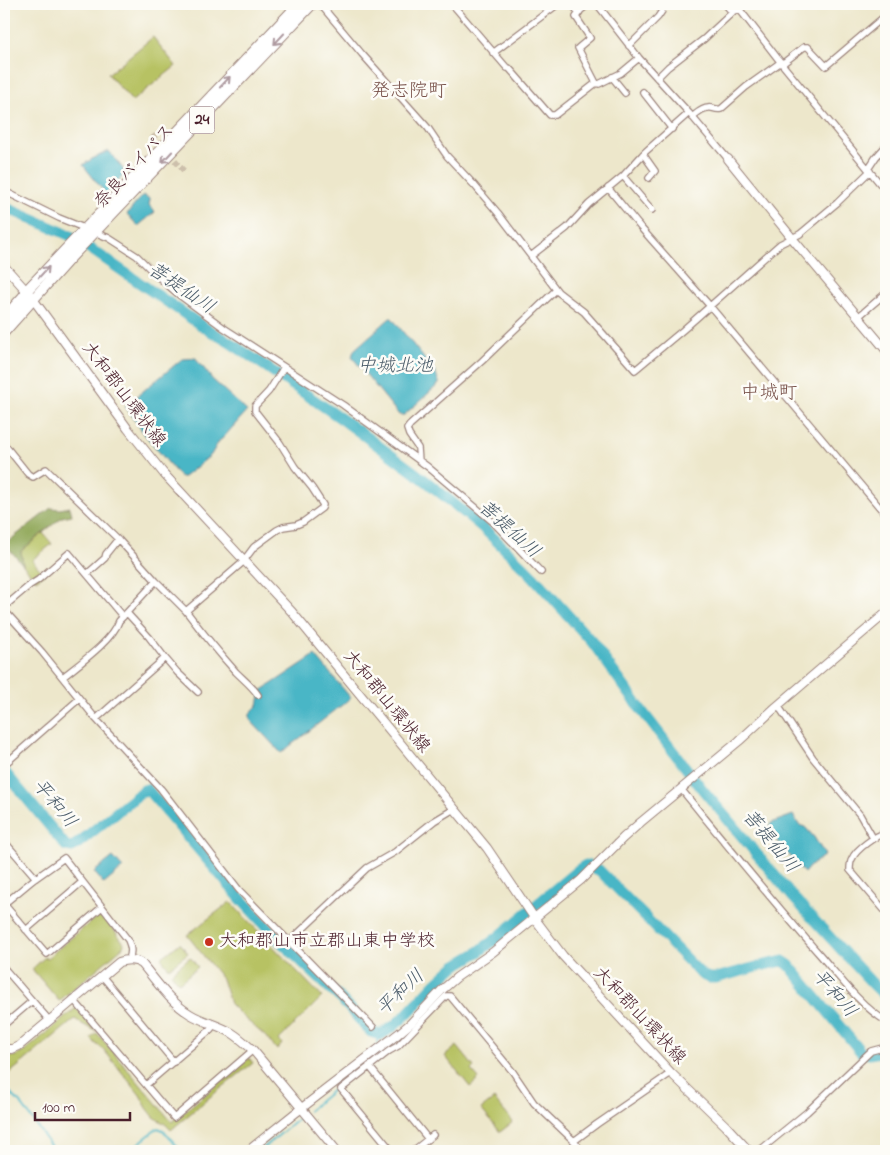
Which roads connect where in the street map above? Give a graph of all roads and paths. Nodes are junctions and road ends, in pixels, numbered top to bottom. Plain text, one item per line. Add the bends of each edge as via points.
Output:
1 (299, 4) edge
2 (312, 4) edge
3 (320, 4) edge
4 (452, 4) edge
5 (558, 4) edge
6 (572, 4) edge
7 (589, 4) edge
8 (597, 4) edge
9 (663, 4) edge
10 (725, 4) edge
11 (735, 10) junction
12 (579, 14) junction
13 (886, 15) edge
14 (629, 46) junction
15 (493, 53) junction
16 (639, 58) junction
17 (781, 63) junction
18 (612, 78) junction
19 (657, 78) junction
20 (596, 83) junction
21 (643, 92) dead end
22 (625, 93) dead end
23 (691, 115) junction
24 (672, 129) junction
25 (886, 146) edge
26 (642, 154) junction
27 (728, 160) joint
28 (869, 170) junction
29 (622, 176) junction
30 (649, 178) dead end
31 (608, 188) junction
32 (4, 191) edge
33 (886, 191) edge
34 (652, 210) dead end
35 (89, 233) junction
36 (792, 238) junction
37 (531, 256) junction
38 (4, 266) edge
39 (556, 290) junction
40 (886, 293) edge
41 (30, 296) junction
42 (710, 306) junction
43 (858, 316) junction
44 (4, 318) edge
45 (4, 332) edge
46 (886, 350) edge
47 (284, 368) junction
48 (4, 444) edge
49 (419, 460) junction
50 (886, 515) edge
51 (118, 539) junction
52 (244, 560) junction
53 (541, 572) dead end
54 (87, 574) junction
55 (156, 580) junction
56 (4, 609) edge
57 (186, 611) junction
58 (886, 613) edge
59 (125, 615) junction
60 (166, 658) junction
61 (63, 677) junction
62 (198, 692) dead end
63 (258, 694) dead end
64 (79, 699) junction
65 (776, 707) junction
66 (96, 719) junction
67 (4, 767) edge
68 (682, 788) junction
69 (454, 809) junction
70 (886, 833) edge
71 (873, 838) junction
72 (4, 841) edge
73 (36, 878) junction
74 (82, 882) junction
75 (4, 904) edge
76 (102, 907) junction
77 (531, 912) junction
78 (886, 912) edge
79 (26, 930) junction
80 (289, 942) junction
81 (129, 959) junction
82 (4, 968) edge
83 (102, 976) junction
84 (73, 999) junction
85 (32, 1001) junction
86 (49, 1020) junction
87 (886, 1021) edge
88 (4, 1022) edge
89 (214, 1025) junction
90 (373, 1028) dead end
91 (886, 1047) edge
92 (4, 1049) edge
93 (253, 1050) junction
94 (174, 1062) junction
95 (369, 1066) junction
96 (671, 1073) junction
97 (146, 1085) junction
98 (302, 1108) junction
99 (574, 1141) junction
100 (248, 1151) edge
101 (337, 1151) edge
102 (392, 1151) edge
103 (413, 1151) edge
104 (580, 1151) edge
105 (750, 1151) edge
106 (759, 1151) edge

35 -> 1 highway, 奈良バイパス / 24
2 -> 35 highway, 奈良バイパス / 24
3 - 37 street via 428,128 447,156
4 - 15 street
5 - 15 street
6 - 12 street
7 - 12 street
8 - 14 street
9 - 14 street via 658,17
10 - 11 street
11 - 17 street via 740,10
11 - 19 street
12 - 20 street via 576,17 590,38 578,48
13 - 17 street via 826,66 808,46
14 - 16 street
15 - 20 street via 550,115 555,115
16 - 18 street
16 - 19 street
17 - 23 street via 746,87 721,110 710,107
17 - 28 street
18 - 20 street
18 - 22 street
19 - 23 street
21 - 24 street
23 - 24 street
23 - 27 street
24 - 26 street
25 - 28 street
26 - 29 street
26 - 30 street via 655,171
27 - 36 street
28 - 33 street
28 - 36 street via 837,203
29 - 31 street
29 - 34 street
31 - 37 street via 567,228
31 - 42 street
32 - 35 street
35 - 41 highway, 奈良バイパス / 24 via 30,287
35 - 47 street via 109,238 137,256 178,294
36 - 42 street via 780,244
36 - 43 street
37 - 39 street
38 - 41 street, 大和郡山環状線
39 - 42 street via 584,312 635,370
39 - 49 street via 410,425 408,435 418,448
40 - 43 street
41 - 44 highway, 奈良バイパス / 24
41 - 45 highway, 奈良バイパス / 24
41 - 52 street, 大和郡山環状線 via 164,474
42 - 50 street
43 - 46 street
47 - 49 street via 336,400
47 - 52 street via 255,406 255,411 323,506 303,522 277,530 254,547
48 - 51 street via 28,474 33,477 46,469
49 - 53 street via 493,522
51 - 54 street via 105,558
51 - 55 street
52 - 57 street
52 - 69 street, 大和郡山環状線 via 330,657
54 - 56 street via 69,553
54 - 59 street
55 - 57 street
55 - 59 street
56 - 61 street
57 - 63 street
58 - 65 street
59 - 60 street
59 - 61 street via 100,646
60 - 62 street
60 - 66 street
61 - 64 street
64 - 66 street
64 - 67 street
65 - 68 street
65 - 71 street via 860,815
66 - 80 street via 161,789 239,890
68 - 77 street via 581,880
68 - 87 street via 856,996
69 - 77 street, 大和郡山環状線 via 497,862
69 - 80 street via 384,860 367,868
70 - 71 street
71 - 78 street via 852,857 850,870
72 - 73 street
73 - 74 street via 64,858
73 - 75 street
74 - 76 street
74 - 79 street
75 - 79 street
76 - 79 street via 47,954
76 - 81 street via 128,940 131,947
77 - 96 street, 大和郡山環状線 via 563,956
77 - 98 street via 493,952 456,977 411,1023
80 - 90 street
81 - 83 street via 119,962
81 - 89 street via 142,964 178,1006
82 - 85 street
83 - 84 street
83 - 94 street
84 - 86 street
84 - 97 street
85 - 86 street
85 - 88 street
86 - 92 street via 19,1046
89 - 93 street via 232,1033
89 - 94 street
91 - 106 street via 871,1051 807,1112
93 - 97 street via 174,1118
93 - 98 street
94 - 97 street
95 - 99 street via 398,1046 446,996 450,996 513,1072 534,1103
95 - 102 street via 341,1089
95 - 103 street via 431,1137
96 - 99 street
96 - 105 street, 大和郡山環状線
98 - 100 street
98 - 101 street
99 - 104 street

